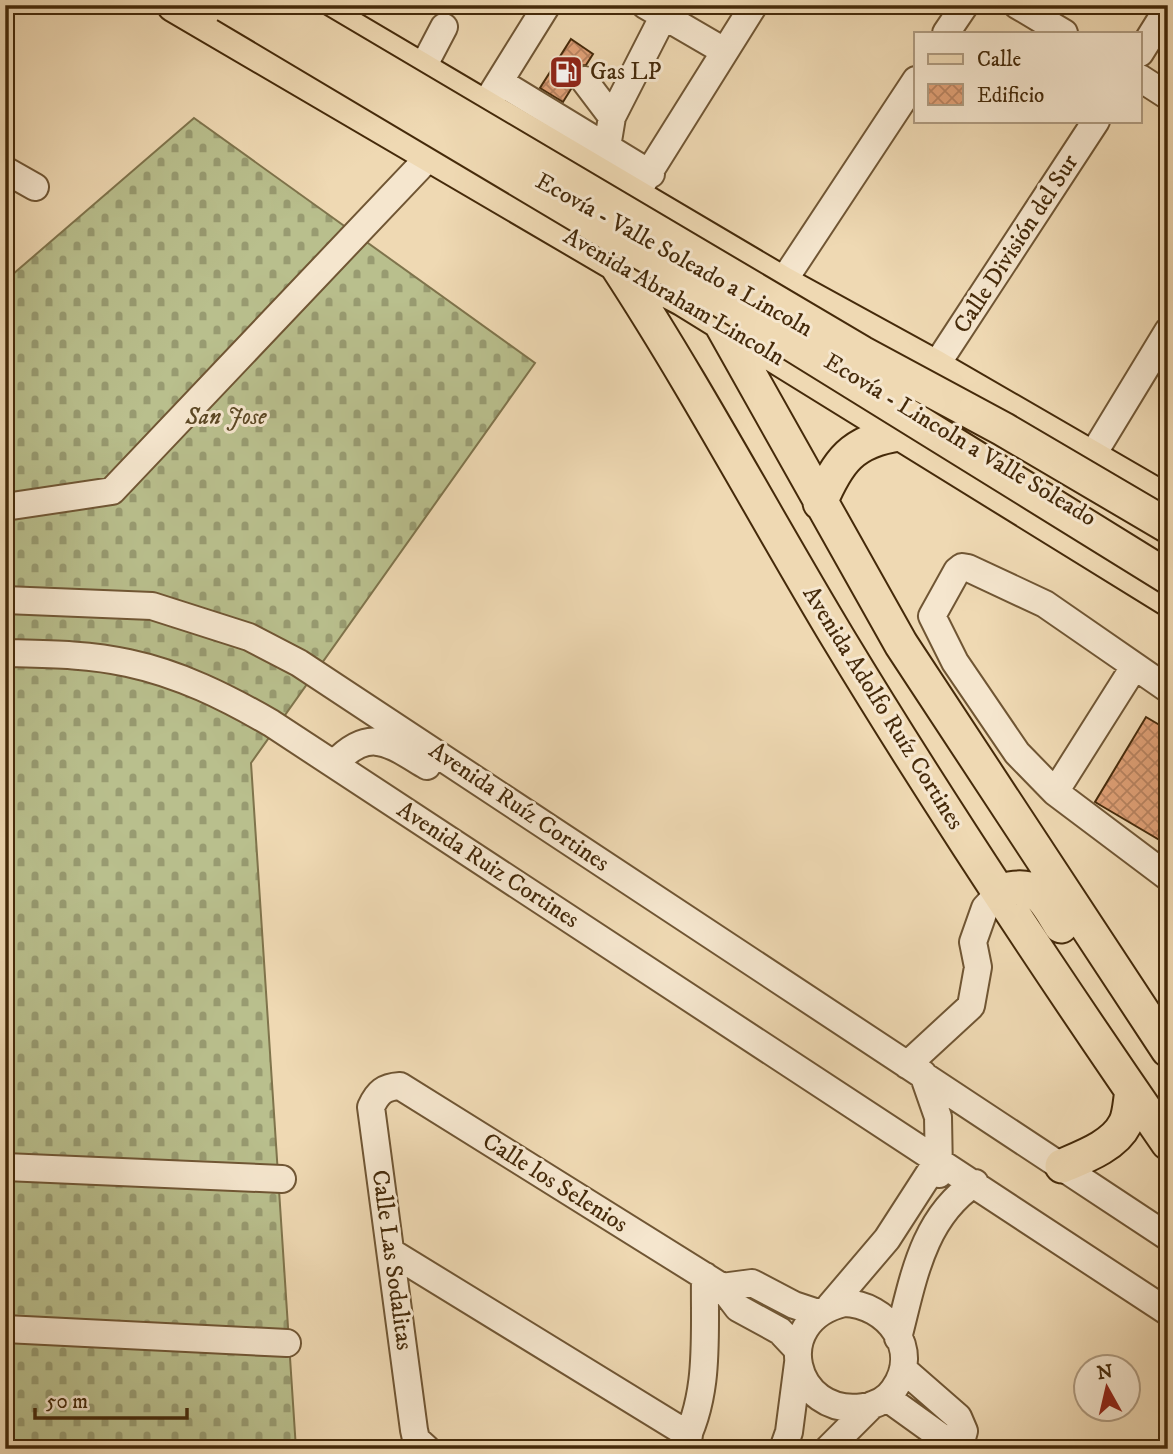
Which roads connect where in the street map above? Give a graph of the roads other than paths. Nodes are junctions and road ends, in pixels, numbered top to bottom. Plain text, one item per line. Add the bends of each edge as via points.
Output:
1 (174, 5) edge
2 (274, 5) edge
3 (547, 5) edge
4 (754, 5) edge
5 (965, 5) edge
6 (1017, 5) edge
7 (210, 8) edge
8 (1168, 8) edge
9 (331, 10) edge
10 (654, 11) edge
11 (444, 27) dead end
12 (947, 32) edge
13 (1062, 32) edge
14 (1142, 50) edge
15 (724, 51) junction
16 (316, 67) dead end
17 (422, 69) junction
18 (1142, 79) edge
19 (584, 80) dead end
20 (914, 83) edge
21 (492, 94) junction
22 (1168, 96) edge
23 (612, 117) junction
24 (1095, 122) edge
25 (607, 148) junction
26 (430, 156) junction
27 (5, 170) edge
28 (643, 184) junction
29 (35, 187) dead end
30 (616, 264) junction
31 (700, 272) junction
32 (774, 319) junction
33 (1168, 331) edge
34 (886, 342) junction
35 (935, 367) junction
36 (852, 377) junction
37 (709, 420) junction
38 (776, 426) junction
39 (899, 434) junction
40 (1091, 456) junction
41 (1168, 502) edge
42 (820, 503) junction
43 (5, 508) edge
44 (1168, 526) edge
45 (1168, 543) edge
46 (1168, 564) edge
47 (1168, 577) edge
48 (1168, 599) edge
49 (5, 600) edge
50 (5, 653) edge
51 (1134, 667) junction
52 (1168, 689) edge
53 (334, 764) junction
54 (1055, 792) junction
55 (622, 876) junction
56 (1168, 877) edge
57 (1001, 891) junction
58 (1163, 1042) edge
59 (915, 1069) junction
60 (386, 1087) joint
61 (1132, 1091) junction
62 (1168, 1143) edge
63 (938, 1160) junction
64 (1062, 1166) junction
65 (5, 1167) edge
66 (282, 1178) dead end
67 (975, 1183) junction
68 (943, 1210) junction
69 (1168, 1237) edge
70 (391, 1252) junction
71 (714, 1282) junction
72 (824, 1310) junction
73 (1168, 1312) edge
74 (5, 1329) edge
75 (898, 1338) junction
76 (288, 1343) dead end
77 (797, 1356) junction
78 (903, 1369) junction
79 (880, 1402) junction
80 (685, 1442) edge
81 (421, 1444) edge
82 (783, 1449) edge
83 (828, 1449) edge
84 (959, 1449) edge

1 - 26 main road, Avenida Abraham Lincoln
2 - 44 main road, bridge via 862,353
3 - 21 street
4 - 15 street
5 - 12 street
6 - 13 street
7 - 47 main road, Avenida Abraham Lincoln, bridge via 724,302
8 - 14 street
9 - 17 main road, Avenida Abraham Lincoln
10 - 15 street
10 - 23 street
11 - 17 street
15 - 28 street
16 - 31 street, Ecovía - Valle Soleado a Lincoln
17 - 21 main road, Avenida Abraham Lincoln
18 - 22 street
19 - 23 street
20 - 32 street
21 - 25 street
21 - 28 main road, Avenida Abraham Lincoln
23 - 25 street
24 - 35 street, Calle División del Sur
25 - 28 street
26 - 30 main road, Avenida Abraham Lincoln
26 - 43 street via 111,491
27 - 29 street
28 - 31 main road, Avenida Abraham Lincoln
30 - 31 main road, Avenida Abraham Lincoln
30 - 37 main road, Avenida Adolfo Ruíz Cortines via 665,339
31 - 32 main road, Avenida Abraham Lincoln
31 - 32 main road, Avenida Abraham Lincoln
31 - 37 main road
31 - 38 main road, Avenida Adolfo Ruíz Cortines
32 - 34 main road, Avenida Abraham Lincoln
32 - 36 main road, Avenida Abraham Lincoln
32 - 36 street, Ecovía - Valle Soleado a Lincoln
32 - 38 main road
33 - 40 street
34 - 35 main road, Avenida Abraham Lincoln
34 - 36 main road via 862,347
35 - 40 main road, Avenida Abraham Lincoln
36 - 39 main road, Avenida Abraham Lincoln
36 - 45 street, Ecovía - Valle Soleado a Lincoln
36 - 46 street, Ecovía - Lincoln a Valle Soleado
37 - 57 main road, Avenida Adolfo Ruíz Cortines via 936,799
38 - 42 main road, Avenida Adolfo Ruíz Cortines
39 - 42 main road via 879,437 849,453
39 - 48 main road, Avenida Abraham Lincoln
40 - 41 main road, Avenida Abraham Lincoln
42 - 58 main road, Avenida Adolfo Ruíz Cortines via 901,644
49 - 55 street, Avenida Ruíz Cortines via 152,606 249,637 369,707
50 - 53 street, Avenida Ruiz Cortines via 128,663 181,678 271,723
51 - 52 street
51 - 54 street
51 - 54 street via 1045,604 968,568 957,571 933,622 1017,753
53 - 55 street via 352,745 374,741 392,745 575,862
53 - 63 street, Avenida Ruiz Cortines
54 - 56 street
55 - 59 street, Avenida Ruíz Cortines
57 - 58 main road via 1024,886 1033,889 1100,983
57 - 59 street via 985,908 973,942 978,967 971,1006
57 - 61 main road, Avenida Adolfo Ruíz Cortines
59 - 63 street via 938,1117
59 - 64 street, Avenida Ruíz Cortines
60 - 70 street, Calle Las Sodalitas via 376,1094 371,1107
60 - 71 street, Calle los Selenios via 400,1086
61 - 62 main road, Avenida Adolfo Ruíz Cortines
61 - 64 main road via 1125,1123 1114,1138
63 - 67 street
63 - 68 street
63 - 72 street via 887,1239
64 - 69 street, Avenida Ruíz Cortines
65 - 66 street
67 - 68 street
67 - 73 street
68 - 75 street via 918,1259
70 - 80 street
70 - 81 street, Calle Las Sodalitas
71 - 72 street via 752,1283 794,1305
71 - 77 street, Calle los Selenios via 738,1308 780,1331
71 - 80 street via 702,1387
72 - 75 street via 844,1303 871,1307 883,1315
72 - 77 street via 807,1322
74 - 76 street
75 - 78 street
77 - 79 street via 803,1377 824,1400 846,1407
77 - 82 street
78 - 79 street via 900,1380
78 - 84 street via 958,1417 964,1431
79 - 83 street
79 - 84 street

